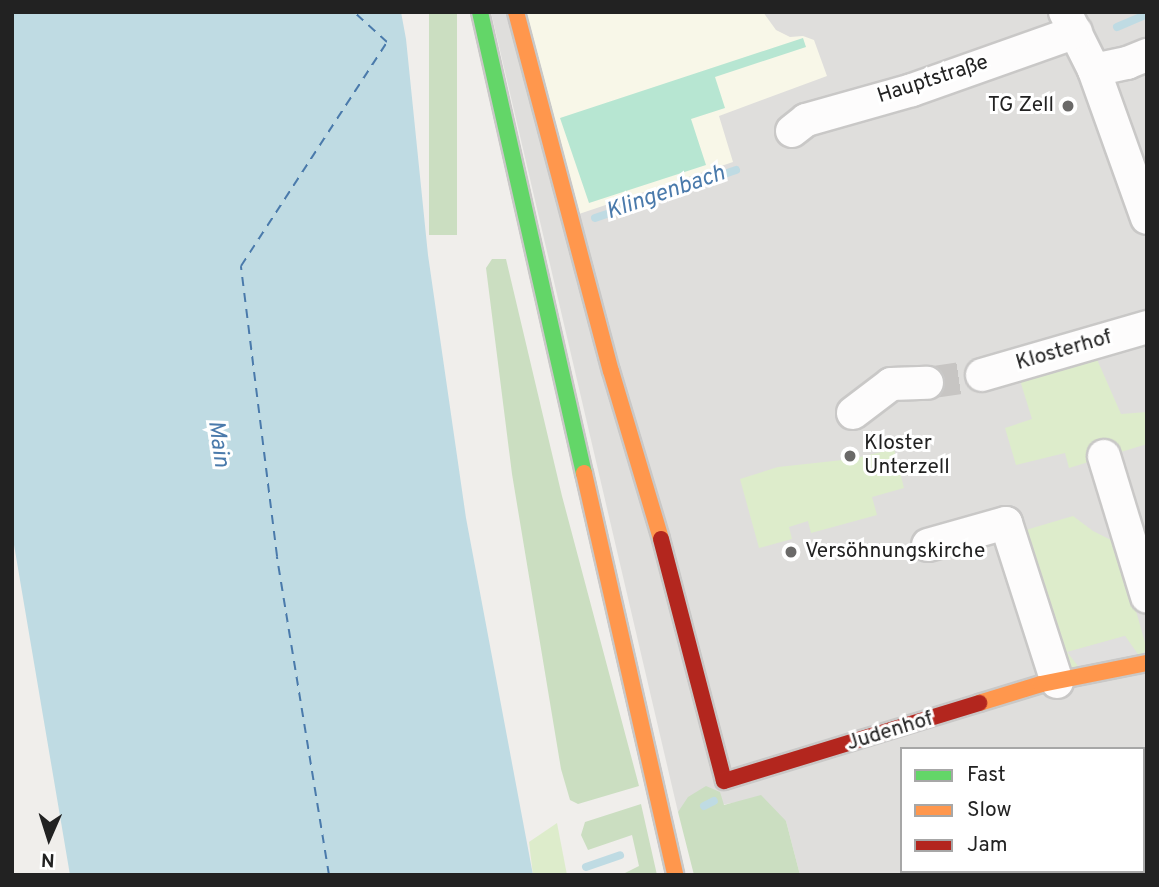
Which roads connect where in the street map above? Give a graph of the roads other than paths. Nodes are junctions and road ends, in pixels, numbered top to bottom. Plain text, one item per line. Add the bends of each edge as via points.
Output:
1 (480, 12) edge
2 (516, 12) edge
3 (1071, 22) edge
4 (1147, 55) edge
5 (1094, 69) junction
6 (792, 131) dead end
7 (1147, 218) edge
8 (1147, 327) edge
9 (982, 375) tunnel mouth
10 (927, 383) tunnel mouth
11 (853, 413) dead end
12 (1104, 456) dead end
13 (928, 545) dead end
14 (1147, 597) edge
15 (1147, 663) edge
16 (1057, 682) junction
17 (675, 875) edge

1 - 17 street
2 - 16 street, Judenhof via 611,371 675,584 724,781
3 - 5 street, Hauptstraße
3 - 6 street, Hauptstraße via 912,90 807,120
4 - 5 street
5 - 7 street, Hauptstraße
8 - 9 street, Klosterhof
10 - 11 street via 891,384
12 - 14 street
13 - 16 street via 1006,523
15 - 16 street, Judenhof

